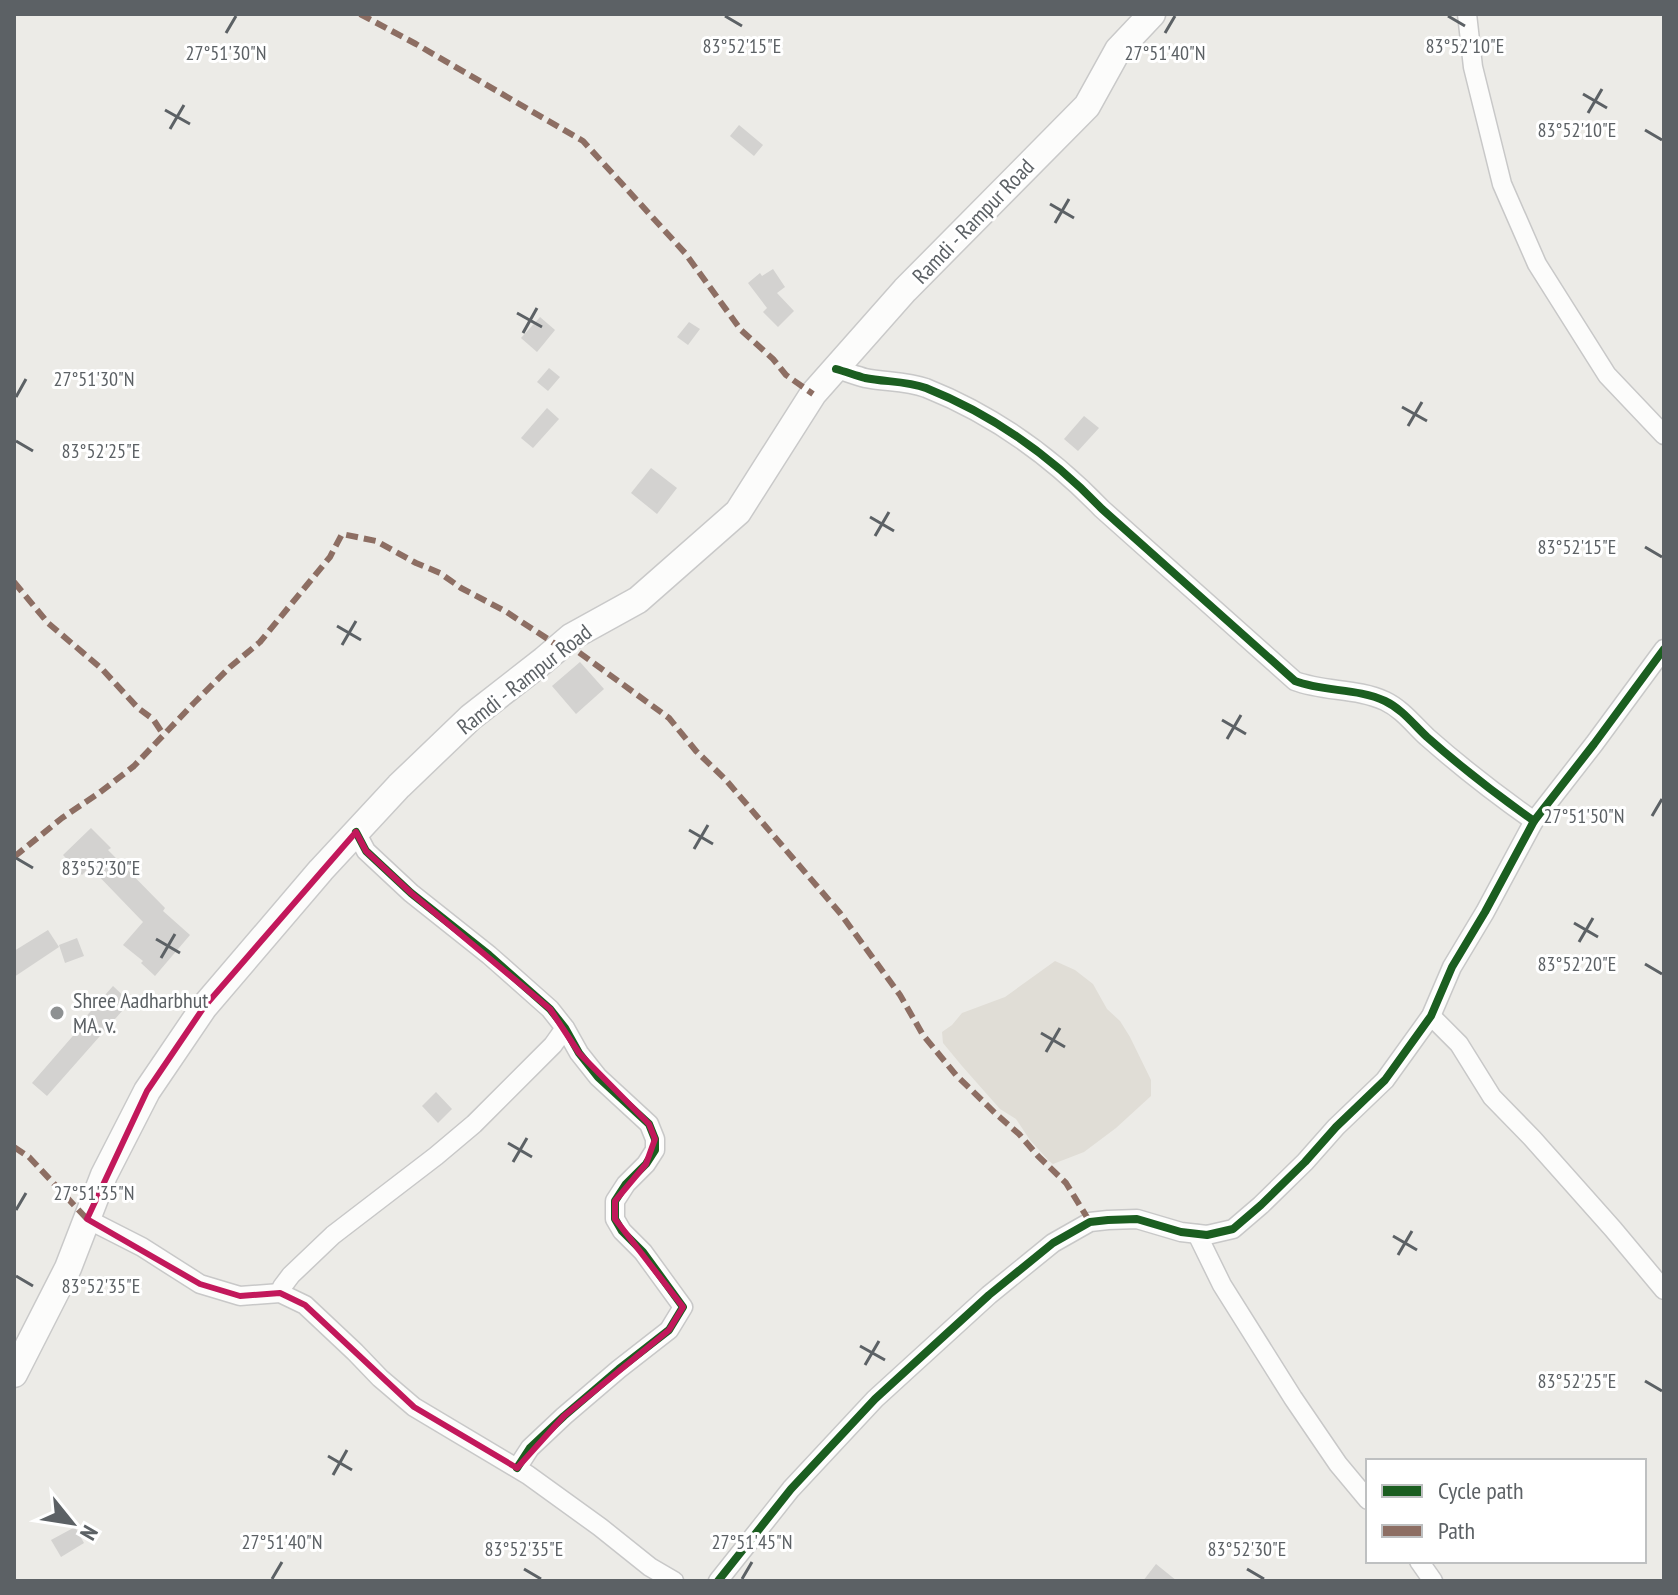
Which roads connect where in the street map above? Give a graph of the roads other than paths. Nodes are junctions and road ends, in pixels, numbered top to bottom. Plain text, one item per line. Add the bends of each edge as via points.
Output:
1 (1152, 14) edge
2 (1467, 14) edge
3 (836, 369) junction
4 (1664, 435) edge
5 (1664, 649) edge
6 (1534, 821) junction
7 (356, 832) junction
8 (1431, 1016) junction
9 (565, 1028) junction
10 (87, 1219) junction
11 (1197, 1234) junction
12 (282, 1287) dead end
13 (1664, 1290) edge
14 (14, 1374) edge
15 (517, 1468) junction
16 (1366, 1498) edge
17 (1420, 1563) edge
18 (674, 1581) edge
19 (718, 1581) edge
20 (1433, 1581) edge

1 - 3 main road, Ramdi - Rampur Road via 1118,50 1087,106 905,290
2 - 4 street via 1473,67 1502,184 1537,264 1607,375
3 - 6 street via 923,387 1036,448 1295,681 1385,701
3 - 7 main road, Ramdi - Rampur Road via 813,394 738,512 638,600 571,637 471,717
5 - 6 street
6 - 8 street via 1452,967
7 - 9 street via 366,851 399,883 489,955
7 - 10 main road, Ramdi - Rampur Road via 204,1007 147,1091
8 - 11 street via 1385,1080 1261,1205 1233,1229
8 - 13 street via 1459,1044 1492,1097
9 - 12 street via 474,1124 333,1235
9 - 15 street via 598,1077 649,1124 655,1150 615,1201 615,1219 683,1307 669,1330 564,1416
10 - 14 main road, Ramdi - Rampur Road
10 - 15 street via 200,1284 240,1296 280,1293 305,1305 414,1407
11 - 16 street via 1222,1285 1293,1398
11 - 19 street via 1137,1219 1108,1220 1090,1222 1053,1243 875,1399 791,1489
15 - 18 street
17 - 20 street

